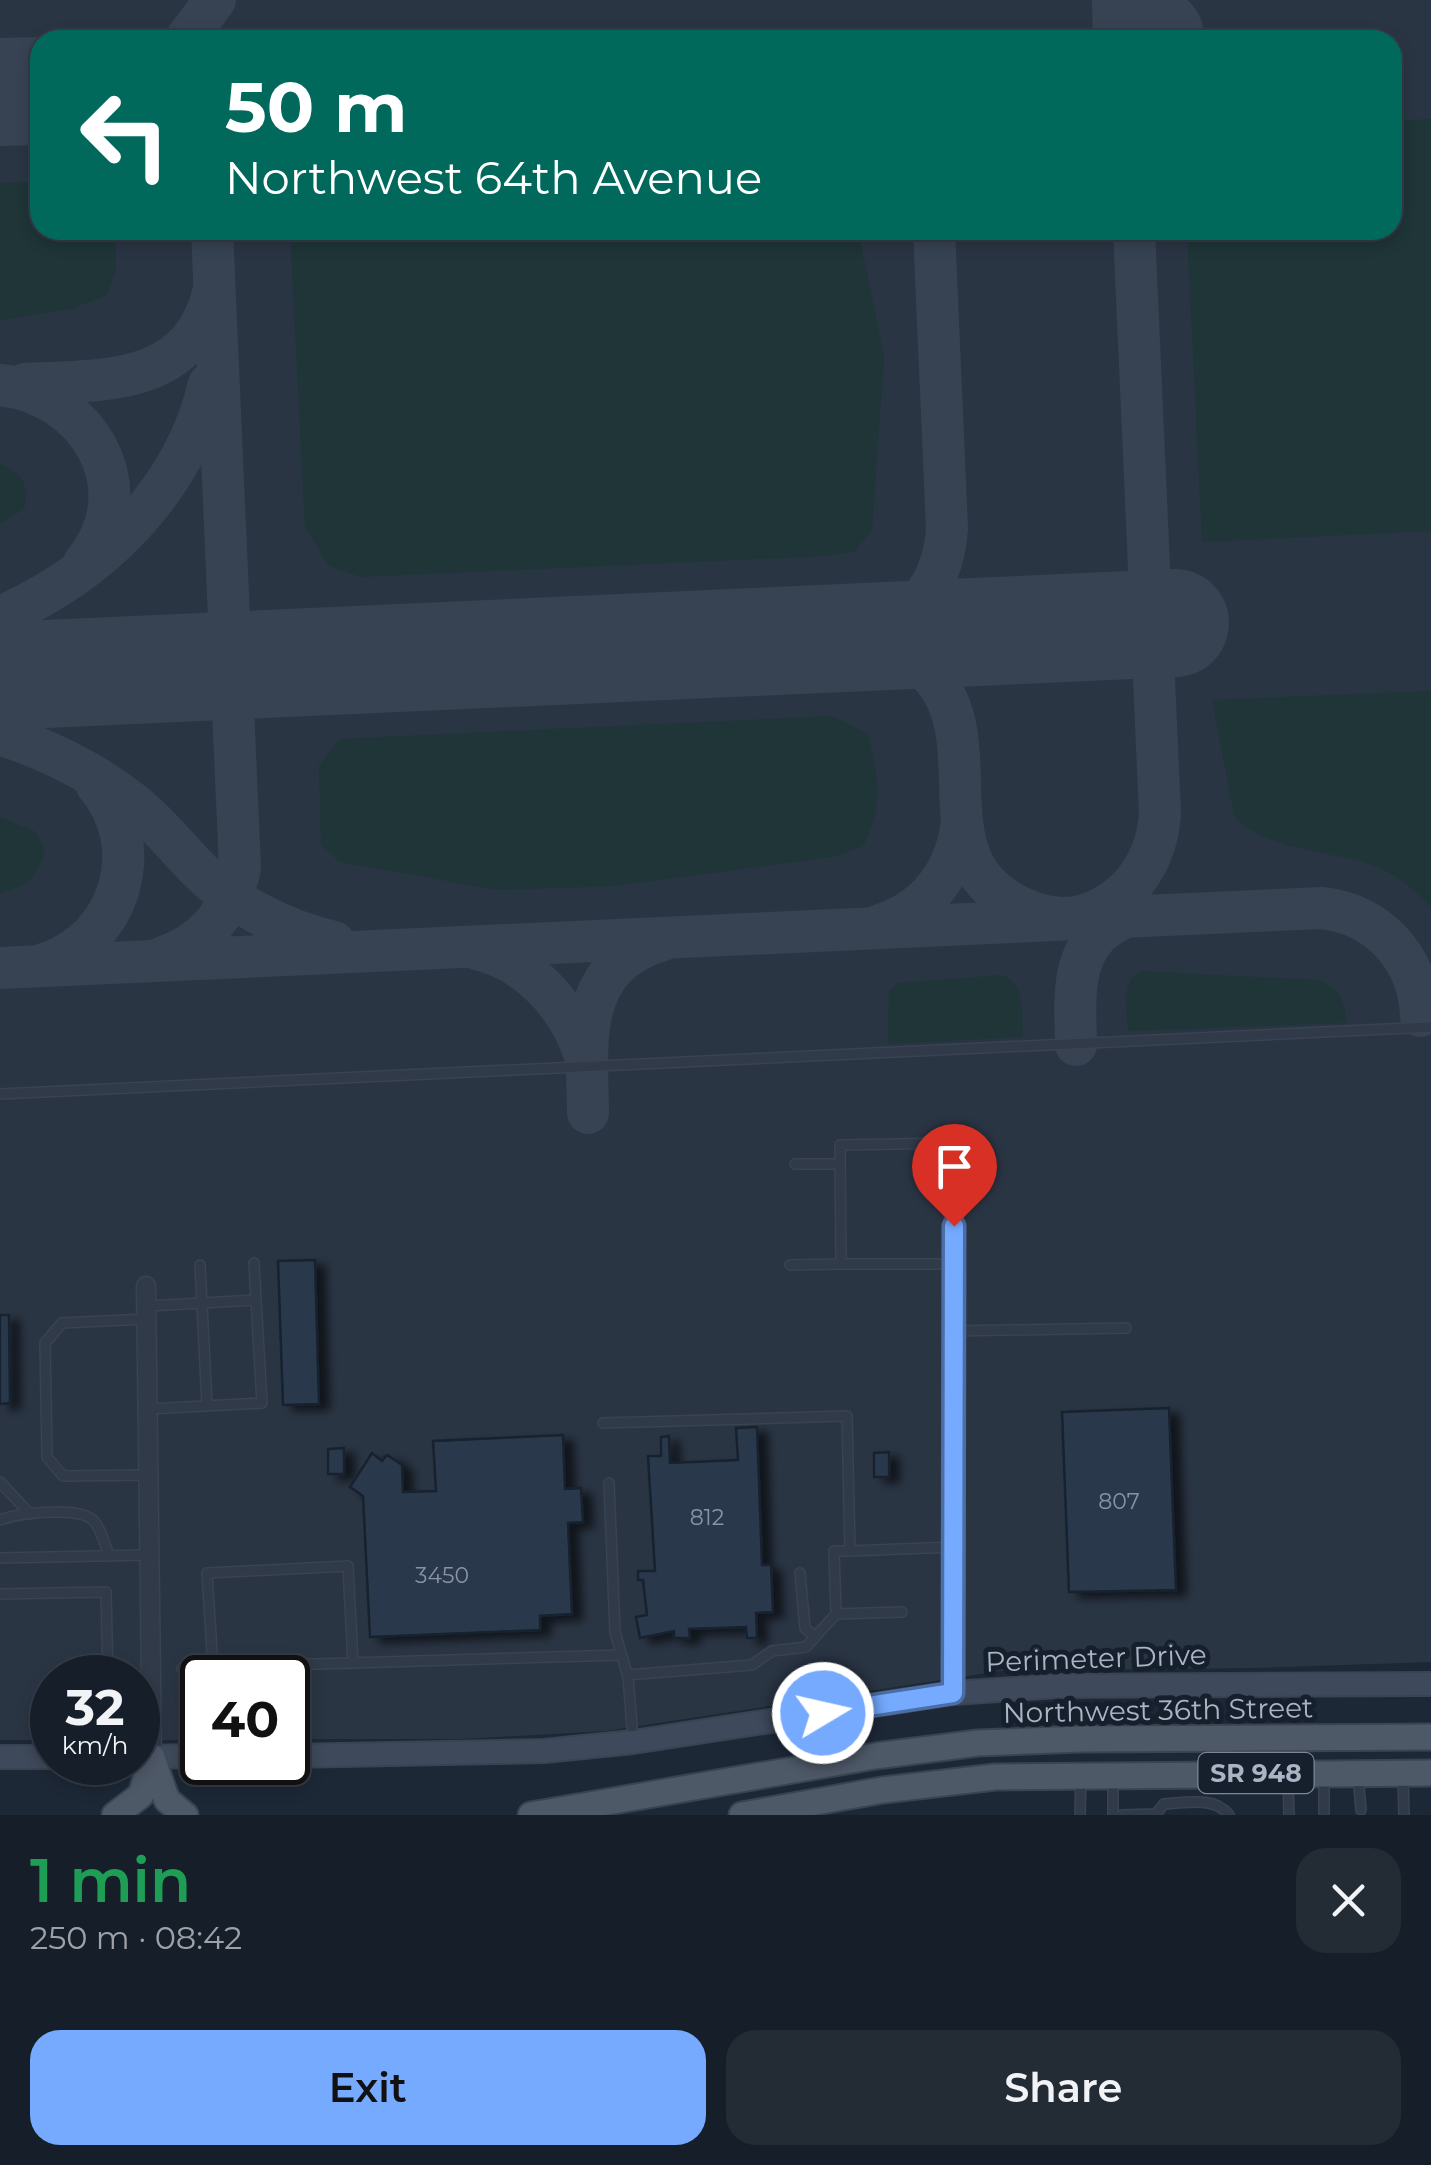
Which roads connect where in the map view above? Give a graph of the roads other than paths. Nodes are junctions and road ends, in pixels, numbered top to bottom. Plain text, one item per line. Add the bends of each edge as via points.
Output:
1 (1431, 1028) edge
2 (0, 1094) edge
3 (795, 1164) dead end
4 (840, 1164) junction
5 (954, 1188) joint
6 (254, 1263) dead end
7 (790, 1264) dead end
8 (841, 1264) junction
9 (954, 1264) junction
10 (200, 1265) dead end
11 (146, 1286) dead end
12 (256, 1300) junction
13 (202, 1303) junction
14 (146, 1312) junction
15 (1126, 1328) dead end
16 (953, 1331) junction
17 (206, 1406) junction
18 (148, 1409) junction
19 (604, 1423) dead end
20 (149, 1475) junction
21 (0, 1482) edge
22 (609, 1483) dead end
23 (30, 1514) junction
24 (0, 1520) edge
25 (953, 1547) junction
26 (850, 1551) junction
27 (151, 1555) junction
28 (109, 1556) junction
29 (0, 1558) edge
30 (800, 1573) dead end
31 (0, 1594) edge
32 (902, 1612) dead end
33 (836, 1614) junction
34 (815, 1637) junction
35 (622, 1654) junction
36 (107, 1655) edge
37 (148, 1655) edge
38 (211, 1655) edge
39 (354, 1663) junction
40 (310, 1664) edge
41 (627, 1675) junction
42 (1431, 1684) edge
43 (953, 1693) junction
44 (1431, 1737) edge
45 (1080, 1739) junction
46 (633, 1742) junction
47 (310, 1756) edge
48 (30, 1757) edge
49 (0, 1758) edge
50 (1288, 1773) junction
51 (1324, 1773) junction
52 (1358, 1773) junction
53 (1403, 1773) junction
54 (1431, 1773) edge
55 (1080, 1774) junction
56 (1112, 1774) junction
57 (142, 1785) edge
58 (159, 1785) edge
59 (843, 1806) edge
60 (1361, 1810) dead end
61 (114, 1815) edge
62 (185, 1815) edge
63 (532, 1815) edge
64 (742, 1815) edge
65 (1080, 1815) edge
66 (1113, 1815) edge
67 (1122, 1815) edge
68 (1229, 1815) edge
69 (1289, 1815) edge
70 (1324, 1815) edge
71 (1404, 1815) edge

1 - 2 lane
3 - 4 lane
4 - 5 lane via 840,1145 952,1143
4 - 8 lane
5 - 9 street
6 - 12 lane
7 - 8 lane
8 - 9 lane
9 - 16 street
10 - 13 lane
11 - 14 street
12 - 13 lane
12 - 17 lane via 262,1404
13 - 14 lane
13 - 17 lane
14 - 18 street
14 - 20 lane via 62,1322 45,1343 47,1457 63,1476
15 - 16 lane
16 - 25 street
17 - 18 lane
18 - 20 street
19 - 26 lane via 847,1416
20 - 27 street
21 - 23 lane
22 - 35 lane via 615,1632
23 - 24 lane
23 - 28 lane via 83,1513 96,1522
25 - 26 lane
25 - 43 street
26 - 33 lane via 834,1552
27 - 28 lane
27 - 37 street
28 - 29 lane
30 - 34 lane via 804,1628
31 - 36 lane via 106,1592
32 - 33 lane
33 - 34 lane
34 - 41 lane via 806,1647 772,1651 752,1666
35 - 39 lane
35 - 41 lane
38 - 39 lane via 207,1573 348,1566
39 - 40 lane
41 - 46 lane
42 - 43 street, Perimeter Drive via 1058,1686
43 - 46 street, Perimeter Drive
44 - 45 main road, Northwest 36th Street / SR 948
45 - 55 main road
45 - 63 main road, Northwest 36th Street / SR 948 via 933,1748
46 - 47 street, Perimeter Drive via 544,1751
48 - 49 street
50 - 51 main road, SR 948
50 - 56 main road, SR 948
50 - 69 lane
51 - 52 main road, SR 948
51 - 70 lane
52 - 53 main road, SR 948
52 - 60 lane
53 - 54 main road, SR 948
53 - 71 lane
55 - 56 main road, SR 948
55 - 59 main road, SR 948 via 964,1780
55 - 65 lane
56 - 66 lane
57 - 61 main road via 141,1795
58 - 62 main road
59 - 64 main road, SR 948
67 - 68 lane via 1209,1802

